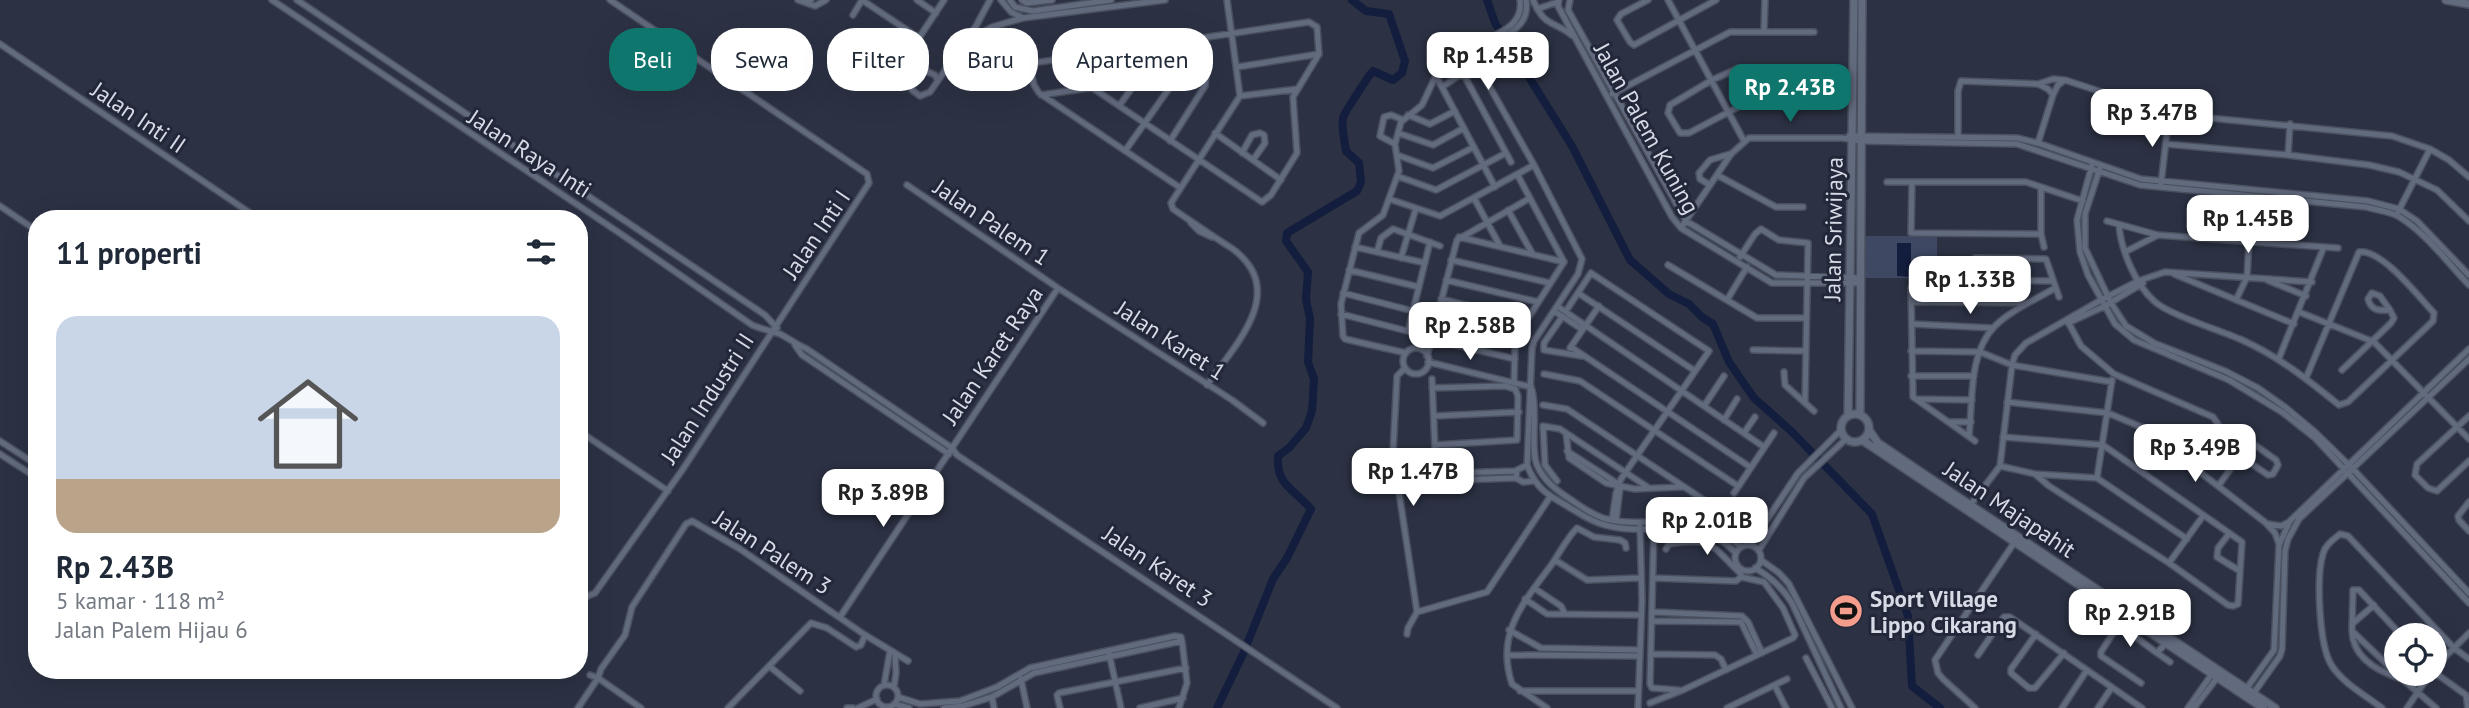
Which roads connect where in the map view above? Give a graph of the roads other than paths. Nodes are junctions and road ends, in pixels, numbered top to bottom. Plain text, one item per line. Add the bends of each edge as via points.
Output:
1 (272, 0) edge
2 (298, 0) edge
3 (610, 0) edge
4 (798, 0) edge
5 (826, 0) edge
6 (917, 0) edge
7 (944, 0) edge
8 (990, 0) edge
9 (1001, 0) edge
10 (1010, 0) edge
11 (1022, 0) edge
12 (1052, 0) edge
13 (1111, 0) edge
14 (1162, 0) edge
15 (1227, 0) edge
16 (1520, 0) edge
17 (1526, 0) edge
18 (1533, 0) edge
19 (1570, 0) edge
20 (1648, 0) edge
21 (1668, 0) edge
22 (1716, 0) edge
23 (1765, 0) edge
24 (1854, 0) edge
25 (1862, 0) edge
26 (2446, 0) edge
27 (2465, 0) edge
28 (1105, 1) edge
29 (1559, 1) edge
30 (1139, 2) edge
31 (1032, 3) junction
32 (2469, 4) edge
33 (1107, 8) junction
34 (1537, 9) junction
35 (1032, 11) junction
36 (936, 13) junction
37 (853, 15) dead end
38 (1023, 18) junction
39 (1679, 20) junction
40 (904, 28) edge
41 (926, 28) edge
42 (974, 28) edge
43 (990, 28) edge
44 (1510, 30) junction
45 (1764, 31) junction
46 (1814, 32) dead end
47 (1231, 35) junction
48 (1213, 38) edge
49 (1576, 39) junction
50 (0, 44) edge
51 (1478, 47) junction
52 (1695, 50) junction
53 (1319, 54) junction
54 (1305, 56) junction
55 (1461, 57) junction
56 (1475, 61) junction
57 (1315, 63) junction
58 (1237, 67) junction
59 (943, 71) edge
60 (1435, 74) junction
61 (937, 79) junction
62 (1712, 80) junction
63 (2065, 80) junction
64 (2038, 84) junction
65 (1442, 87) junction
66 (1298, 89) junction
67 (1036, 91) edge
68 (1066, 91) edge
69 (1097, 91) edge
70 (1130, 91) edge
71 (1166, 91) edge
72 (1202, 91) edge
73 (1288, 91) junction
74 (1612, 94) junction
75 (1041, 95) junction
76 (2053, 95) junction
77 (1240, 96) junction
78 (1293, 97) junction
79 (1119, 106) junction
80 (1455, 111) junction
81 (1728, 111) junction
82 (2169, 114) junction
83 (1405, 118) junction
84 (1144, 124) junction
85 (2290, 124) junction
86 (1464, 128) junction
87 (1398, 133) junction
88 (1215, 134) junction
89 (1958, 137) junction
90 (1861, 138) junction
91 (1170, 141) junction
92 (1744, 141) junction
93 (2038, 143) junction
94 (1395, 144) junction
95 (2166, 145) junction
96 (1474, 147) junction
97 (2430, 149) junction
98 (1125, 151) junction
99 (1242, 153) junction
100 (1506, 153) junction
101 (1731, 154) junction
102 (1397, 155) junction
103 (2288, 155) junction
104 (1197, 160) junction
105 (1253, 160) junction
106 (1511, 162) dead end
107 (1484, 165) junction
108 (1534, 165) junction
109 (2092, 165) junction
110 (2100, 168) junction
111 (1517, 174) junction
112 (1717, 175) junction
113 (1397, 176) junction
114 (2414, 177) junction
115 (2469, 177) edge
116 (1281, 180) junction
117 (1886, 182) dead end
118 (1912, 183) junction
119 (907, 185) dead end
120 (1710, 185) junction
121 (2161, 185) junction
122 (1179, 187) junction
123 (1495, 187) junction
124 (2041, 187) junction
125 (1474, 198) junction
126 (1530, 198) junction
127 (1389, 199) junction
128 (2084, 201) junction
129 (0, 206) edge
130 (1803, 207) dead end
131 (1416, 208) junction
132 (247, 210) edge
133 (585, 210) edge
134 (1508, 210) junction
135 (588, 212) edge
136 (2398, 212) junction
137 (1686, 221) junction
138 (2107, 221) dead end
139 (2469, 221) edge
140 (1487, 222) junction
141 (28, 224) edge
142 (2119, 225) junction
143 (1681, 228) junction
144 (1407, 233) junction
145 (2041, 234) junction
146 (2158, 234) junction
147 (1459, 237) junction
148 (1430, 242) junction
149 (2249, 242) junction
150 (1440, 246) dead end
151 (1500, 246) junction
152 (1355, 247) junction
153 (2043, 247) dead end
154 (2338, 248) dead end
155 (2323, 249) junction
156 (1377, 252) junction
157 (2125, 252) junction
158 (1532, 254) junction
159 (1401, 258) junction
160 (1739, 258) junction
161 (1451, 260) junction
162 (1564, 262) junction
163 (1425, 263) junction
164 (1748, 264) junction
165 (1668, 265) dead end
166 (1349, 270) junction
167 (2169, 272) junction
168 (2469, 275) edge
169 (2247, 276) junction
170 (2263, 278) junction
171 (1446, 279) junction
172 (1808, 280) junction
173 (1847, 280) junction
174 (1860, 280) junction
175 (1972, 280) junction
176 (2312, 282) junction
177 (1550, 283) junction
178 (2140, 283) junction
179 (2053, 285) junction
180 (2469, 285) edge
181 (1419, 287) junction
182 (1058, 288) junction
183 (1343, 293) junction
184 (1578, 293) junction
185 (2305, 296) junction
186 (2059, 297) dead end
187 (1441, 299) junction
188 (1727, 300) junction
189 (2236, 300) junction
190 (1538, 302) junction
191 (1912, 302) junction
192 (2106, 302) junction
193 (2029, 303) junction
194 (1598, 306) junction
195 (1555, 308) junction
196 (1568, 308) dead end
197 (2390, 310) dead end
198 (1413, 311) junction
199 (2299, 312) junction
200 (1341, 314) junction
201 (1806, 318) junction
202 (1436, 319) junction
203 (1526, 320) junction
204 (1560, 320) dead end
205 (2066, 322) junction
206 (2328, 323) junction
207 (1912, 324) junction
208 (2294, 324) junction
209 (776, 325) junction
210 (1585, 327) junction
211 (1993, 328) junction
212 (1408, 331) junction
213 (770, 333) junction
214 (779, 334) junction
215 (1419, 334) dead end
216 (1517, 338) junction
217 (1431, 339) junction
218 (2374, 342) junction
219 (795, 345) junction
220 (1571, 347) junction
221 (2469, 349) edge
222 (1753, 350) dead end
223 (1806, 351) junction
224 (1911, 351) junction
225 (1980, 352) junction
226 (1406, 353) junction
227 (1566, 354) junction
228 (1586, 357) junction
229 (2279, 358) junction
230 (1428, 359) junction
231 (1515, 359) junction
232 (2469, 359) edge
233 (2392, 360) junction
234 (2012, 365) junction
235 (1405, 368) junction
236 (2342, 370) dead end
237 (1695, 371) junction
238 (1784, 372) dead end
239 (1544, 374) dead end
240 (2114, 374) junction
241 (1724, 376) dead end
242 (1911, 376) junction
243 (1974, 376) junction
244 (2306, 378) junction
245 (1432, 379) dead end
246 (2112, 382) junction
247 (1207, 385) junction
248 (1515, 386) junction
249 (1531, 387) junction
250 (1432, 388) junction
251 (1681, 391) junction
252 (2426, 395) junction
253 (1737, 399) dead end
254 (1916, 399) junction
255 (1972, 400) junction
256 (1805, 402) junction
257 (2007, 402) junction
258 (1543, 405) dead end
259 (1704, 406) junction
260 (1814, 411) dead end
261 (1519, 412) junction
262 (1667, 412) junction
263 (2108, 413) junction
264 (1860, 415) junction
265 (1434, 416) junction
266 (1755, 416) dead end
267 (1848, 416) junction
268 (2469, 416) edge
269 (1724, 419) junction
270 (1949, 422) junction
271 (1971, 422) junction
272 (1263, 423) dead end
273 (2457, 427) junction
274 (1654, 430) junction
275 (1841, 430) junction
276 (1869, 430) junction
277 (2153, 432) junction
278 (1566, 433) junction
279 (1744, 433) junction
280 (1774, 433) dead end
281 (1969, 436) junction
282 (588, 437) edge
283 (2003, 437) junction
284 (1846, 439) junction
285 (2469, 439) edge
286 (0, 440) edge
287 (1862, 440) junction
288 (1975, 441) dead end
289 (1435, 445) junction
290 (2103, 445) junction
291 (952, 447) junction
292 (1764, 447) junction
293 (2204, 450) junction
294 (0, 454) edge
295 (948, 454) junction
296 (957, 455) junction
297 (1637, 456) junction
298 (2240, 456) junction
299 (28, 460) edge
300 (2469, 461) edge
301 (1527, 465) junction
302 (2000, 466) junction
303 (2194, 466) junction
304 (1750, 467) junction
305 (2348, 470) junction
306 (28, 472) edge
307 (1436, 473) junction
308 (1625, 473) junction
309 (2035, 474) junction
310 (1516, 475) junction
311 (1395, 478) junction
312 (2097, 478) junction
313 (1436, 481) junction
314 (1533, 481) junction
315 (1557, 481) dead end
316 (1620, 485) junction
317 (2218, 485) junction
318 (1683, 486) junction
319 (1738, 486) junction
320 (1649, 488) junction
321 (668, 491) junction
322 (1734, 492) dead end
323 (1550, 497) junction
324 (2469, 502) edge
325 (1968, 508) junction
326 (1728, 516) dead end
327 (2203, 516) junction
328 (1614, 521) junction
329 (2291, 521) junction
330 (2266, 523) junction
331 (1654, 525) junction
332 (1640, 526) junction
333 (2469, 531) edge
334 (2229, 534) junction
335 (2187, 539) junction
336 (1750, 545) junction
337 (2013, 545) junction
338 (2279, 545) junction
339 (1741, 547) junction
340 (1626, 548) dead end
341 (1666, 548) dead end
342 (1759, 550) junction
343 (1736, 553) junction
344 (1555, 559) junction
345 (1761, 560) junction
346 (2169, 563) junction
347 (1755, 568) junction
348 (2241, 571) junction
349 (1741, 577) junction
350 (1640, 578) junction
351 (1653, 578) junction
352 (1534, 588) junction
353 (2469, 593) edge
354 (2281, 594) junction
355 (588, 596) edge
356 (1525, 599) junction
357 (2469, 603) edge
358 (2374, 605) junction
359 (2115, 606) junction
360 (1417, 612) junction
361 (1653, 612) junction
362 (1565, 614) junction
363 (1641, 615) junction
364 (2123, 616) junction
365 (840, 617) junction
366 (1743, 620) junction
367 (1653, 621) junction
368 (2390, 623) edge
369 (2118, 624) junction
370 (2352, 627) junction
371 (1509, 630) junction
372 (2469, 633) edge
373 (1407, 634) dead end
374 (2036, 634) junction
375 (864, 635) junction
376 (2165, 644) junction
377 (1541, 648) junction
378 (2454, 648) junction
379 (892, 652) junction
380 (1109, 653) junction
381 (1640, 653) junction
382 (2064, 653) junction
383 (2158, 653) junction
384 (1652, 654) junction
385 (1760, 654) junction
386 (1508, 655) junction
387 (1978, 655) dead end
388 (1538, 656) junction
389 (2447, 656) edge
390 (1806, 658) dead end
391 (2469, 659) edge
392 (2384, 660) edge
393 (908, 661) dead end
394 (2170, 662) dead end
395 (769, 666) junction
396 (1186, 668) junction
397 (1727, 670) junction
398 (2087, 670) junction
399 (2384, 673) edge
400 (590, 676) dead end
401 (1020, 676) junction
402 (2214, 676) junction
403 (598, 678) junction
404 (1787, 679) dead end
405 (2447, 681) edge
406 (1116, 682) junction
407 (2141, 683) dead end
408 (884, 685) junction
409 (1775, 686) junction
410 (2410, 686) edge
411 (2422, 686) edge
412 (894, 687) junction
413 (2112, 687) junction
414 (1683, 690) junction
415 (800, 691) dead end
416 (1520, 691) junction
417 (1638, 691) junction
418 (2417, 693) junction
419 (2248, 694) junction
420 (898, 697) junction
421 (992, 697) junction
422 (1183, 698) junction
423 (877, 699) junction
424 (1745, 700) junction
425 (1650, 703) dead end
426 (894, 704) junction
427 (883, 705) junction
428 (933, 706) edge
429 (963, 707) edge
430 (2139, 707) edge
431 (578, 708) edge
432 (641, 708) edge
433 (728, 708) edge
434 (847, 708) edge
435 (853, 708) edge
436 (858, 708) edge
437 (873, 708) edge
438 (903, 708) edge
439 (909, 708) edge
440 (944, 708) edge
441 (994, 708) edge
442 (1027, 708) edge
443 (1060, 708) edge
444 (1121, 708) edge
445 (1140, 708) edge
446 (1179, 708) edge
447 (1337, 708) edge
448 (1547, 708) edge
449 (1638, 708) edge
450 (1727, 708) edge
451 (1749, 708) edge
452 (1786, 708) edge
453 (1832, 708) edge
454 (1841, 708) edge
455 (1852, 708) edge
456 (1975, 708) edge
457 (2062, 708) edge
458 (2098, 708) edge
459 (2188, 708) edge
460 (2194, 708) edge
461 (2263, 708) edge
462 (2276, 708) edge
463 (2382, 708) edge
464 (2407, 708) edge
465 (2436, 708) edge
466 (2468, 708) edge

1 - 133 street, Jalan Raya Inti
2 - 209 street, Jalan Raya Inti
3 - 209 street, Jalan Inti I via 867,174 868,188
4 - 5 street via 815,6
6 - 36 street
7 - 36 street
8 - 42 street
9 - 38 street
10 - 35 street via 1015,7
11 - 31 street
12 - 31 street
13 - 28 street
14 - 30 street
15 - 47 street
16 - 44 street
17 - 44 street via 1522,22
18 - 34 street
19 - 74 street, Jalan Palem Kuning via 1568,10
20 - 39 street via 1618,17 1630,43
21 - 39 street
22 - 39 street
23 - 45 street
24 - 90 street, Jalan Sriwijaya
25 - 90 street, Jalan Sriwijaya
26 - 32 street
27 - 32 street
28 - 33 street
28 - 35 street
29 - 34 street
29 - 49 street, Jalan Palem Kuning
30 - 33 street
31 - 35 street
33 - 38 street
34 - 49 street, Jalan Palem Kuning via 1547,22
36 - 41 street
37 - 40 street via 862,0
38 - 43 street
39 - 52 street
44 - 51 street
45 - 46 street
45 - 52 street via 1730,32
47 - 48 street
47 - 53 street via 1312,22 1317,27
47 - 58 street
49 - 74 street, Jalan Palem Kuning
50 - 132 street, Jalan Inti II
51 - 55 street via 1470,42 1462,45
51 - 56 street
52 - 62 street
52 - 74 street
53 - 54 street
53 - 57 street
54 - 57 street
54 - 58 street
55 - 56 street
55 - 60 street
56 - 108 street
57 - 66 street
58 - 77 street
59 - 61 street
60 - 65 street
60 - 83 street via 1422,105
61 - 61 street via 926,71 920,73 912,90 923,96
62 - 81 street
62 - 81 street via 1670,105 1668,113 1676,129 1686,135
62 - 81 street via 1739,68 1791,72 1791,100 1752,102
63 - 64 street
63 - 76 street
63 - 82 street
64 - 76 street
64 - 89 street via 1961,81
65 - 80 street
65 - 100 street via 1460,75 1465,77
66 - 73 street
66 - 78 street
67 - 75 street
68 - 75 street
69 - 79 street
70 - 79 street
71 - 84 street
72 - 91 street
73 - 77 street
73 - 78 street
74 - 137 street, Jalan Palem Kuning
74 - 143 street, Jalan Palem Kuning
75 - 98 street
76 - 93 street
77 - 88 street
78 - 116 street via 1297,153
79 - 84 street
80 - 83 street via 1430,124
80 - 86 street
81 - 92 street
82 - 85 street
82 - 95 street
83 - 87 street
83 - 94 street via 1384,117 1380,136
84 - 91 street
84 - 98 street
85 - 97 street via 2377,133
85 - 103 street
86 - 87 street via 1433,145
86 - 96 street
87 - 94 street
88 - 99 street
88 - 104 street
89 - 90 street
89 - 93 street
90 - 92 street via 1754,137
90 - 109 street via 2017,144
90 - 173 street, Jalan Sriwijaya
90 - 174 street, Jalan Sriwijaya
91 - 104 street
92 - 101 street
93 - 109 street
94 - 102 street
95 - 103 street
95 - 121 street
96 - 102 street via 1433,168
96 - 107 street
97 - 114 street
97 - 115 street
98 - 122 street
99 - 105 street
99 - 105 street via 1252,135 1260,133 1265,143
100 - 106 street
100 - 107 street
101 - 112 street
101 - 120 street via 1713,158 1699,173
102 - 113 street
103 - 114 street via 2369,164
104 - 116 street via 1259,202 1265,201
104 - 122 street
105 - 116 street
107 - 113 street via 1436,190
107 - 123 street
108 - 111 street
108 - 195 street via 1582,259 1578,274
109 - 110 street
109 - 128 street
110 - 121 street via 2140,185
110 - 128 street
111 - 123 street
111 - 126 street
112 - 120 street
112 - 130 street via 1773,206
113 - 127 street
114 - 136 street
114 - 139 street via 2437,190
117 - 118 street
118 - 124 street via 2026,182
118 - 145 street via 1911,233
119 - 182 street, Jalan Palem 1
120 - 137 street
121 - 136 street
122 - 247 street via 1172,207 1240,254 1258,295 1250,323
123 - 125 street
124 - 128 street
124 - 145 street
125 - 131 street via 1440,215
125 - 140 street
126 - 134 street
126 - 162 street
127 - 131 street
127 - 152 street via 1380,219 1361,230
128 - 192 street via 2077,220 2081,259
129 - 141 street
131 - 144 street
134 - 140 street
134 - 158 street
135 - 213 street, Jalan Raya Inti
136 - 168 street via 2417,221
136 - 180 street
137 - 143 street
137 - 160 street, Jalan Palem Kuning
138 - 142 street
140 - 147 street
140 - 151 street
142 - 146 street
142 - 157 street
143 - 160 street, Jalan Palem Kuning
144 - 148 street
144 - 156 street via 1393,229 1381,238
144 - 159 street
145 - 153 street
146 - 149 street
146 - 157 street
147 - 151 street
147 - 161 street
148 - 150 street
148 - 163 street
149 - 155 street
149 - 169 street
151 - 158 street
152 - 156 street
152 - 166 street
154 - 155 street
155 - 176 street
156 - 159 street
157 - 178 street
158 - 162 street
159 - 163 street
160 - 164 street, Jalan Palem Kuning
160 - 172 street via 1759,230 1779,240 1807,242
161 - 171 street
161 - 177 street
162 - 177 street
163 - 181 street
164 - 172 street, Jalan Palem Kuning via 1772,283
164 - 188 street
165 - 188 street
166 - 181 street
166 - 183 street
167 - 169 street
167 - 178 street
167 - 189 street
169 - 170 street
169 - 189 street
170 - 176 street
170 - 185 street
171 - 187 street
171 - 190 street
172 - 173 street, Jalan Palem Kuning
172 - 201 street
173 - 174 street, Jalan Palem Kuning
173 - 267 street, Jalan Sriwijaya
174 - 264 street, Jalan Sriwijaya
175 - 179 street
175 - 179 street via 1975,258 2046,260
175 - 191 street via 1917,281
176 - 185 street
177 - 190 street
178 - 192 street
178 - 229 street via 2159,306
179 - 186 street
179 - 193 street
181 - 198 street
182 - 247 street, Jalan Karet 1
182 - 291 street, Jalan Karet Raya
183 - 198 street
183 - 200 street
184 - 194 street
184 - 196 street
184 - 237 street via 1591,273 1709,351
185 - 199 street
187 - 202 street
187 - 203 street
188 - 201 street via 1757,318
189 - 208 street
190 - 203 street
191 - 193 street
191 - 207 street
192 - 205 street
192 - 305 street via 2125,334 2256,394 2315,438
193 - 211 street
194 - 210 street
194 - 237 street
195 - 210 street via 1580,328
195 - 249 street via 1534,341
197 - 218 street via 2391,323
198 - 212 street
199 - 206 street
199 - 208 street
200 - 212 street
200 - 226 street via 1345,339
201 - 223 street
202 - 216 street
202 - 217 street
203 - 216 street
204 - 227 street via 1544,350
205 - 234 street via 2026,344
205 - 240 street via 2081,345
206 - 218 street
206 - 233 street via 2358,252 2377,258 2435,317
206 - 244 street
207 - 211 street
207 - 224 street
208 - 229 street
209 - 213 street, Jalan Industri II
209 - 214 street
210 - 220 street
210 - 251 street
211 - 225 street
212 - 215 street
213 - 214 street
213 - 321 street, Jalan Industri II
214 - 219 street
216 - 231 street
217 - 230 street
217 - 231 street
218 - 233 street
218 - 236 street
219 - 291 street
219 - 295 street via 802,355
220 - 227 street
220 - 228 street
221 - 252 street
222 - 223 street
223 - 256 street
224 - 225 street
224 - 242 street
225 - 234 street
225 - 243 street
226 - 230 street via 1415,349
226 - 235 street
227 - 228 street
228 - 262 street
229 - 244 street
230 - 235 street via 1419,374
230 - 248 street
231 - 248 street
232 - 252 street
233 - 244 street via 2342,406
233 - 252 street
234 - 246 street
234 - 257 street
235 - 311 street via 1397,376
237 - 251 street
238 - 256 street via 1784,385
239 - 274 street via 1580,381
240 - 246 street
240 - 293 street via 2213,417 2217,431
241 - 259 street
242 - 243 street
242 - 254 street
243 - 255 street
245 - 250 street
246 - 263 street
247 - 272 street, Jalan Karet 1
248 - 249 street
248 - 250 street
248 - 261 street
249 - 301 street
249 - 328 street via 1535,462 1543,477 1588,511
250 - 265 street
251 - 259 street
251 - 262 street
252 - 273 street
252 - 305 street
253 - 269 street
254 - 255 street
254 - 270 street
255 - 271 street
256 - 260 street
257 - 263 street
257 - 283 street
258 - 297 street via 1567,409
259 - 269 street
261 - 265 street
261 - 289 street via 1517,440
262 - 274 street
262 - 304 street
263 - 277 street
263 - 290 street
264 - 267 street
264 - 276 street
265 - 289 street
266 - 279 street
267 - 275 street
268 - 273 street
269 - 279 street
270 - 271 street
270 - 281 street
271 - 281 street
273 - 285 street
273 - 300 street via 2417,464 2415,475 2437,491
274 - 297 street
274 - 319 street
275 - 284 street
275 - 336 street via 1798,473
276 - 287 street
276 - 325 street, Jalan Majapahit via 1878,443
277 - 293 street via 2158,430
277 - 303 street
278 - 308 street
278 - 315 street via 1543,426 1545,465
278 - 316 street via 1569,458 1606,483
279 - 292 street
280 - 292 street
281 - 288 street
282 - 321 street
283 - 290 street
283 - 302 street
284 - 287 street
284 - 342 street via 1804,478
286 - 299 street
287 - 325 street, Jalan Majapahit
289 - 307 street
290 - 312 street
290 - 327 street
291 - 295 street, Jalan Karet Raya
291 - 296 street, Jalan Karet 3
292 - 304 street
293 - 303 street
294 - 306 street
295 - 296 street, Jalan Karet 3
295 - 365 street, Jalan Karet Raya
296 - 447 street, Jalan Karet 3
297 - 308 street
297 - 318 street
298 - 298 street via 2252,443 2278,465 2268,475
298 - 317 street
301 - 310 street
301 - 314 street
302 - 309 street
302 - 325 street
303 - 317 street
304 - 319 street
305 - 329 street
305 - 353 street
305 - 354 street via 2292,532 2285,551
305 - 357 street
307 - 310 street
307 - 311 street
307 - 313 street
308 - 316 street
308 - 320 street
309 - 312 street
309 - 346 street
310 - 313 street
310 - 314 street via 1523,482
311 - 313 street
311 - 360 street
312 - 335 street
314 - 323 street
316 - 320 street
316 - 328 street
317 - 330 street
318 - 320 street
318 - 326 street
319 - 322 street
321 - 355 street, Jalan Industri II via 598,590
323 - 332 street via 1605,525
323 - 360 street via 1487,592
324 - 333 street via 2458,516
325 - 337 street, Jalan Majapahit
325 - 359 street, Jalan Majapahit
327 - 334 street
327 - 335 street
328 - 332 street
329 - 330 street via 2281,526
329 - 338 street
330 - 338 street
331 - 332 street
331 - 339 street via 1674,521 1707,525
331 - 343 street via 1706,532
331 - 351 street
332 - 350 street
334 - 348 street via 2242,542
334 - 348 street via 2217,557
335 - 346 street
336 - 339 street
336 - 342 street
337 - 359 street, Jalan Majapahit
337 - 456 street via 1935,660 1942,679
338 - 354 street
339 - 343 street
340 - 344 street via 1620,540 1596,537 1577,528
341 - 349 street via 1676,543 1709,543
342 - 345 street
343 - 347 street via 1740,568
344 - 350 street via 1587,580
344 - 352 street
345 - 347 street
345 - 455 street via 1789,584
346 - 348 street via 2233,606 2240,600
347 - 454 street via 1772,578 1792,603
349 - 351 street via 1736,581
349 - 385 street via 1764,582 1795,635
350 - 363 street
351 - 361 street
352 - 356 street
352 - 362 street via 1561,606
354 - 419 street via 2274,650
356 - 362 street via 1547,614
356 - 371 street
358 - 368 street
358 - 370 street
358 - 370 street via 2353,590
359 - 364 street, Jalan Majapahit
359 - 419 street, Jalan Majapahit
360 - 373 street
361 - 366 street
361 - 367 street
362 - 363 street
363 - 381 street
364 - 369 street
364 - 376 street, Jalan Majapahit
365 - 375 street, Jalan Palem 3
365 - 403 street, Jalan Palem 3 via 692,521 632,607 625,635
366 - 367 street
366 - 385 street
367 - 384 street
369 - 383 street
369 - 407 street via 2101,656
370 - 392 street
370 - 399 street via 2361,656
371 - 377 street
371 - 386 street
372 - 378 street
374 - 382 street
374 - 382 street via 2011,671 2032,688
374 - 387 street via 2004,617
375 - 379 street, Jalan Palem 3
375 - 395 street via 862,645 856,647 811,623
376 - 383 street
376 - 402 street, Jalan Majapahit
377 - 381 street
377 - 388 street
378 - 389 street
378 - 391 street
378 - 463 street via 2348,536 2342,533 2328,544 2322,557 2320,615 2325,651 2344,681
379 - 393 street, Jalan Palem 3
379 - 408 street
379 - 412 street via 897,673
380 - 396 street via 1182,641
380 - 401 street
380 - 406 street
381 - 388 street
381 - 417 street
382 - 398 street
383 - 394 street
384 - 397 street via 1716,655
384 - 414 street via 1652,688
385 - 397 street
386 - 388 street
386 - 416 street via 1510,680
390 - 453 street
395 - 415 street
395 - 433 street
396 - 406 street
396 - 422 street
397 - 414 street
398 - 413 street
398 - 457 street
400 - 403 street
401 - 421 street
401 - 428 street via 983,694
401 - 442 street
402 - 419 street, Jalan Majapahit
402 - 459 street
402 - 460 street
403 - 431 street
403 - 432 street
404 - 409 street
405 - 466 street via 2466,695
406 - 443 street via 1059,693
406 - 444 street
408 - 412 street
408 - 423 street via 877,691
409 - 424 street
409 - 452 street
410 - 418 street
411 - 418 street
412 - 420 street
413 - 430 street
413 - 458 street
414 - 425 street
416 - 417 street
416 - 448 street
417 - 449 street
418 - 464 street
418 - 465 street
419 - 461 street, Jalan Majapahit
419 - 462 street, Jalan Majapahit
420 - 426 street
420 - 428 street
421 - 429 street
421 - 441 street
422 - 445 street
422 - 446 street
423 - 427 street
423 - 436 street
424 - 450 street
424 - 451 street
426 - 427 street
426 - 438 street
427 - 437 street
429 - 440 street
434 - 435 street
438 - 439 street

